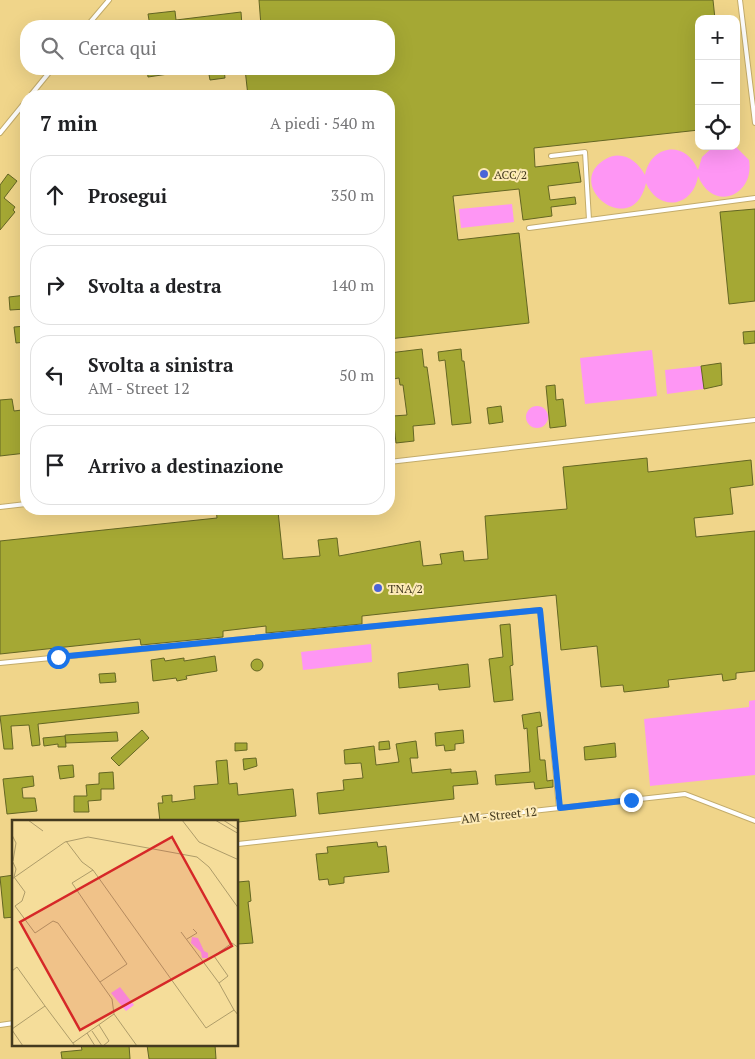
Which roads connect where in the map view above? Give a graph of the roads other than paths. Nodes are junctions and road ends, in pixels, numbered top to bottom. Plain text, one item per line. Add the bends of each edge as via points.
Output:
1 (109, 0) edge
2 (740, 0) edge
3 (92, 20) edge
4 (47, 75) edge
5 (35, 90) edge
6 (20, 108) edge
7 (755, 123) edge
8 (0, 133) edge
9 (551, 156) dead end
10 (755, 198) edge
11 (589, 220) junction
12 (529, 228) dead end
13 (755, 420) edge
14 (395, 461) edge
15 (20, 505) edge
16 (0, 507) edge
17 (0, 662) edge
18 (560, 808) junction
19 (755, 822) edge
20 (239, 844) edge

1 - 3 lane
2 - 7 lane
4 - 5 lane
6 - 8 lane
9 - 11 lane via 585,152
10 - 11 lane
11 - 12 lane
13 - 14 lane
15 - 16 lane
17 - 18 lane via 540,610
18 - 19 lane, AM - Street 12 via 685,794
18 - 20 lane, AM - Street 12

